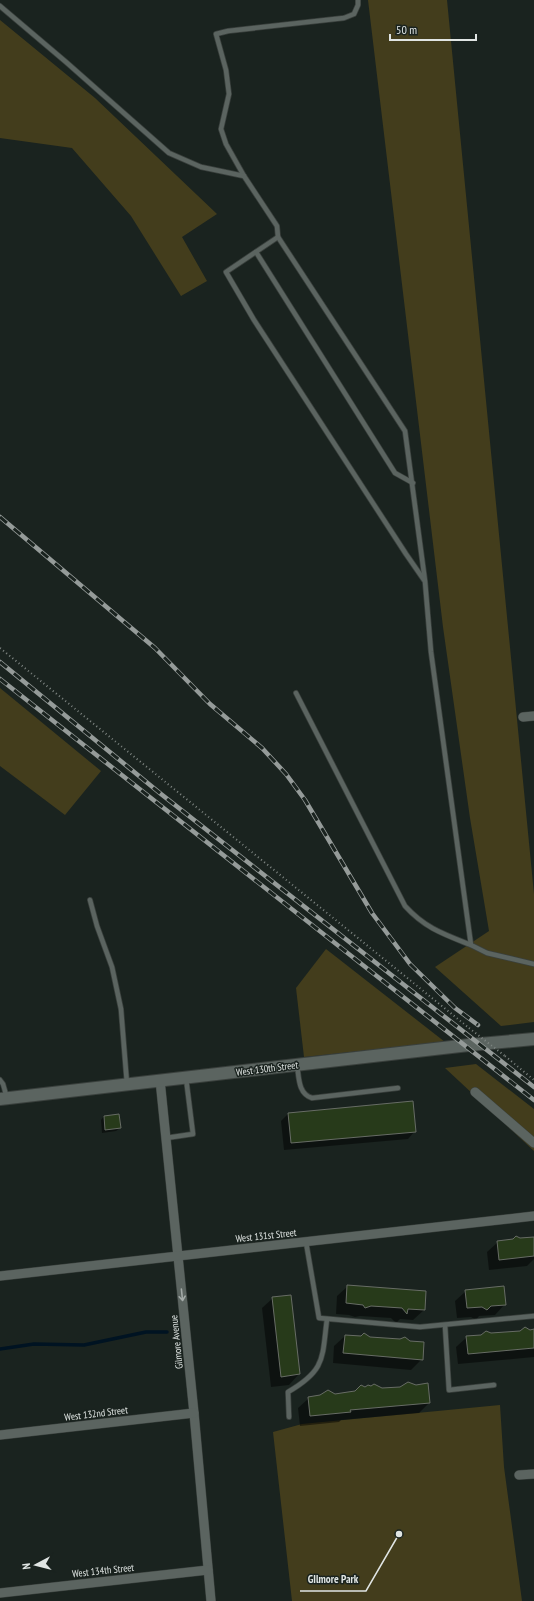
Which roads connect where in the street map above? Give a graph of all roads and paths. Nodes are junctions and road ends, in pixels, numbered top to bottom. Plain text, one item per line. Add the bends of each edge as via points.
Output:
1 (358, 0) edge
2 (0, 6) edge
3 (244, 176) junction
4 (278, 237) junction
5 (256, 252) junction
6 (413, 483) junction
7 (425, 581) junction
8 (0, 648) edge
9 (296, 693) dead end
10 (534, 716) edge
11 (524, 717) dead end
12 (90, 900) dead end
13 (471, 946) junction
14 (534, 964) edge
15 (534, 1039) edge
16 (297, 1064) junction
17 (186, 1077) junction
18 (0, 1080) edge
19 (160, 1080) junction
20 (534, 1080) edge
21 (127, 1084) junction
22 (398, 1088) dead end
23 (476, 1092) dead end
24 (3, 1098) edge
25 (166, 1138) junction
26 (534, 1143) edge
27 (534, 1216) edge
28 (306, 1242) junction
29 (178, 1256) junction
30 (0, 1276) edge
31 (534, 1316) edge
32 (327, 1318) junction
33 (445, 1325) junction
34 (494, 1385) dead end
35 (194, 1413) junction
36 (289, 1417) dead end
37 (0, 1435) edge
38 (534, 1474) edge
39 (519, 1475) dead end
40 (208, 1570) junction
41 (0, 1592) edge
42 (211, 1601) edge

1 - 3 lane via 354,14 344,18 228,30 216,34 226,70 229,94 221,129 226,144
2 - 3 lane via 169,153 201,167
3 - 4 lane via 277,226
4 - 5 lane
4 - 6 lane via 405,431
5 - 6 lane via 395,473
5 - 7 lane via 226,272 254,320
6 - 7 lane
7 - 13 lane via 431,652
8 - 20 path, bridge
9 - 13 lane via 405,906 417,919 434,930
10 - 11 street
12 - 21 lane via 112,967 121,1009
13 - 14 lane via 487,953
15 - 16 main road, West 130th Street
16 - 17 main road, West 130th Street
16 - 22 lane via 301,1088 307,1097
17 - 19 main road, West 130th Street
17 - 25 lane via 193,1134
18 - 24 lane via 3,1084
19 - 21 main road, West 130th Street
19 - 25 street, Gilmore Avenue
21 - 24 main road, West 130th Street
23 - 26 street
25 - 29 street, Gilmore Avenue
27 - 28 street, West 131st Street
28 - 29 street, West 131st Street
28 - 32 lane via 318,1318
29 - 30 street, West 131st Street
29 -> 35 street, Gilmore Avenue
31 - 33 lane
32 - 33 lane via 420,1327
32 - 36 lane via 322,1354 315,1372 288,1392
33 - 34 lane via 449,1390
35 - 37 street, West 132nd Street
35 - 40 street, Gilmore Avenue
38 - 39 street
40 - 41 street, West 134th Street
40 - 42 street, Gilmore Avenue

